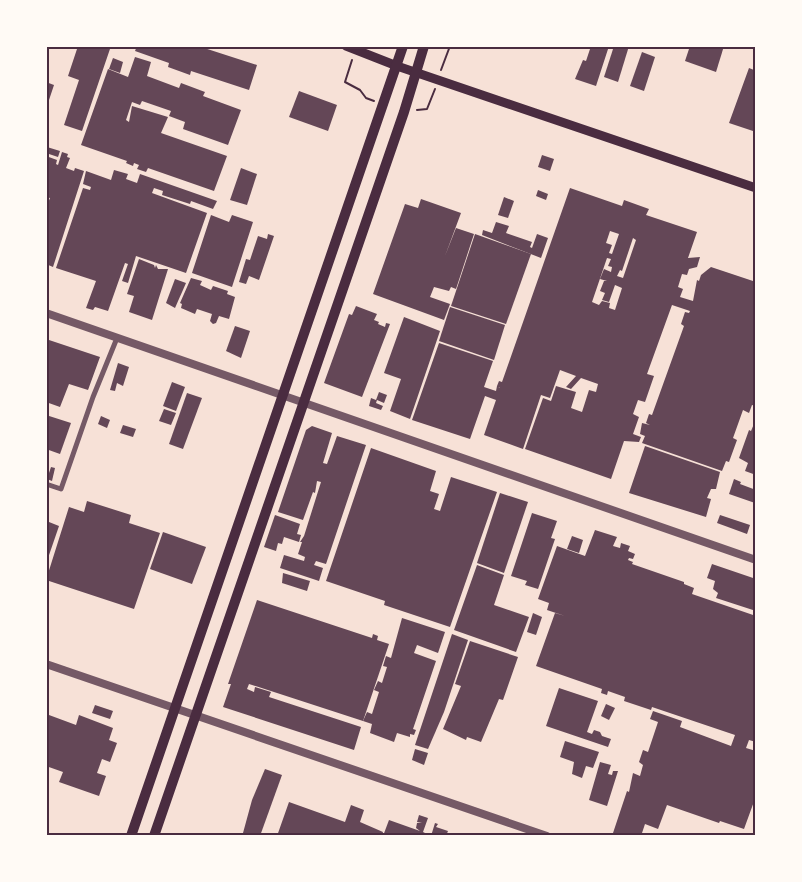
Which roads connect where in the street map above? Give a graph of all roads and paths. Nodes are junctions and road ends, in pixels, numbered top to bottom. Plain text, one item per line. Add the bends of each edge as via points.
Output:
1 (346, 46) edge
2 (403, 46) edge
3 (424, 46) edge
4 (356, 50) junction
5 (396, 66) junction
6 (418, 72) junction
7 (345, 82) dead end
8 (756, 188) edge
9 (46, 313) edge
10 (117, 338) junction
11 (282, 396) junction
12 (303, 403) junction
13 (46, 484) edge
14 (756, 560) edge
15 (46, 664) edge
16 (174, 707) junction
17 (195, 714) junction
18 (131, 836) edge
19 (154, 836) edge
20 (547, 836) edge

1 - 4 main road
2 - 5 highway
3 - 6 highway
4 - 5 main road
4 - 7 path
5 - 6 main road
5 - 11 highway
6 - 8 main road
6 - 12 highway
9 - 10 street
10 - 11 street
10 - 13 street via 61,489
11 - 12 street
11 - 16 highway
12 - 14 street
12 - 17 highway
15 - 16 street
16 - 17 street
16 - 18 highway
17 - 19 highway
17 - 20 street

